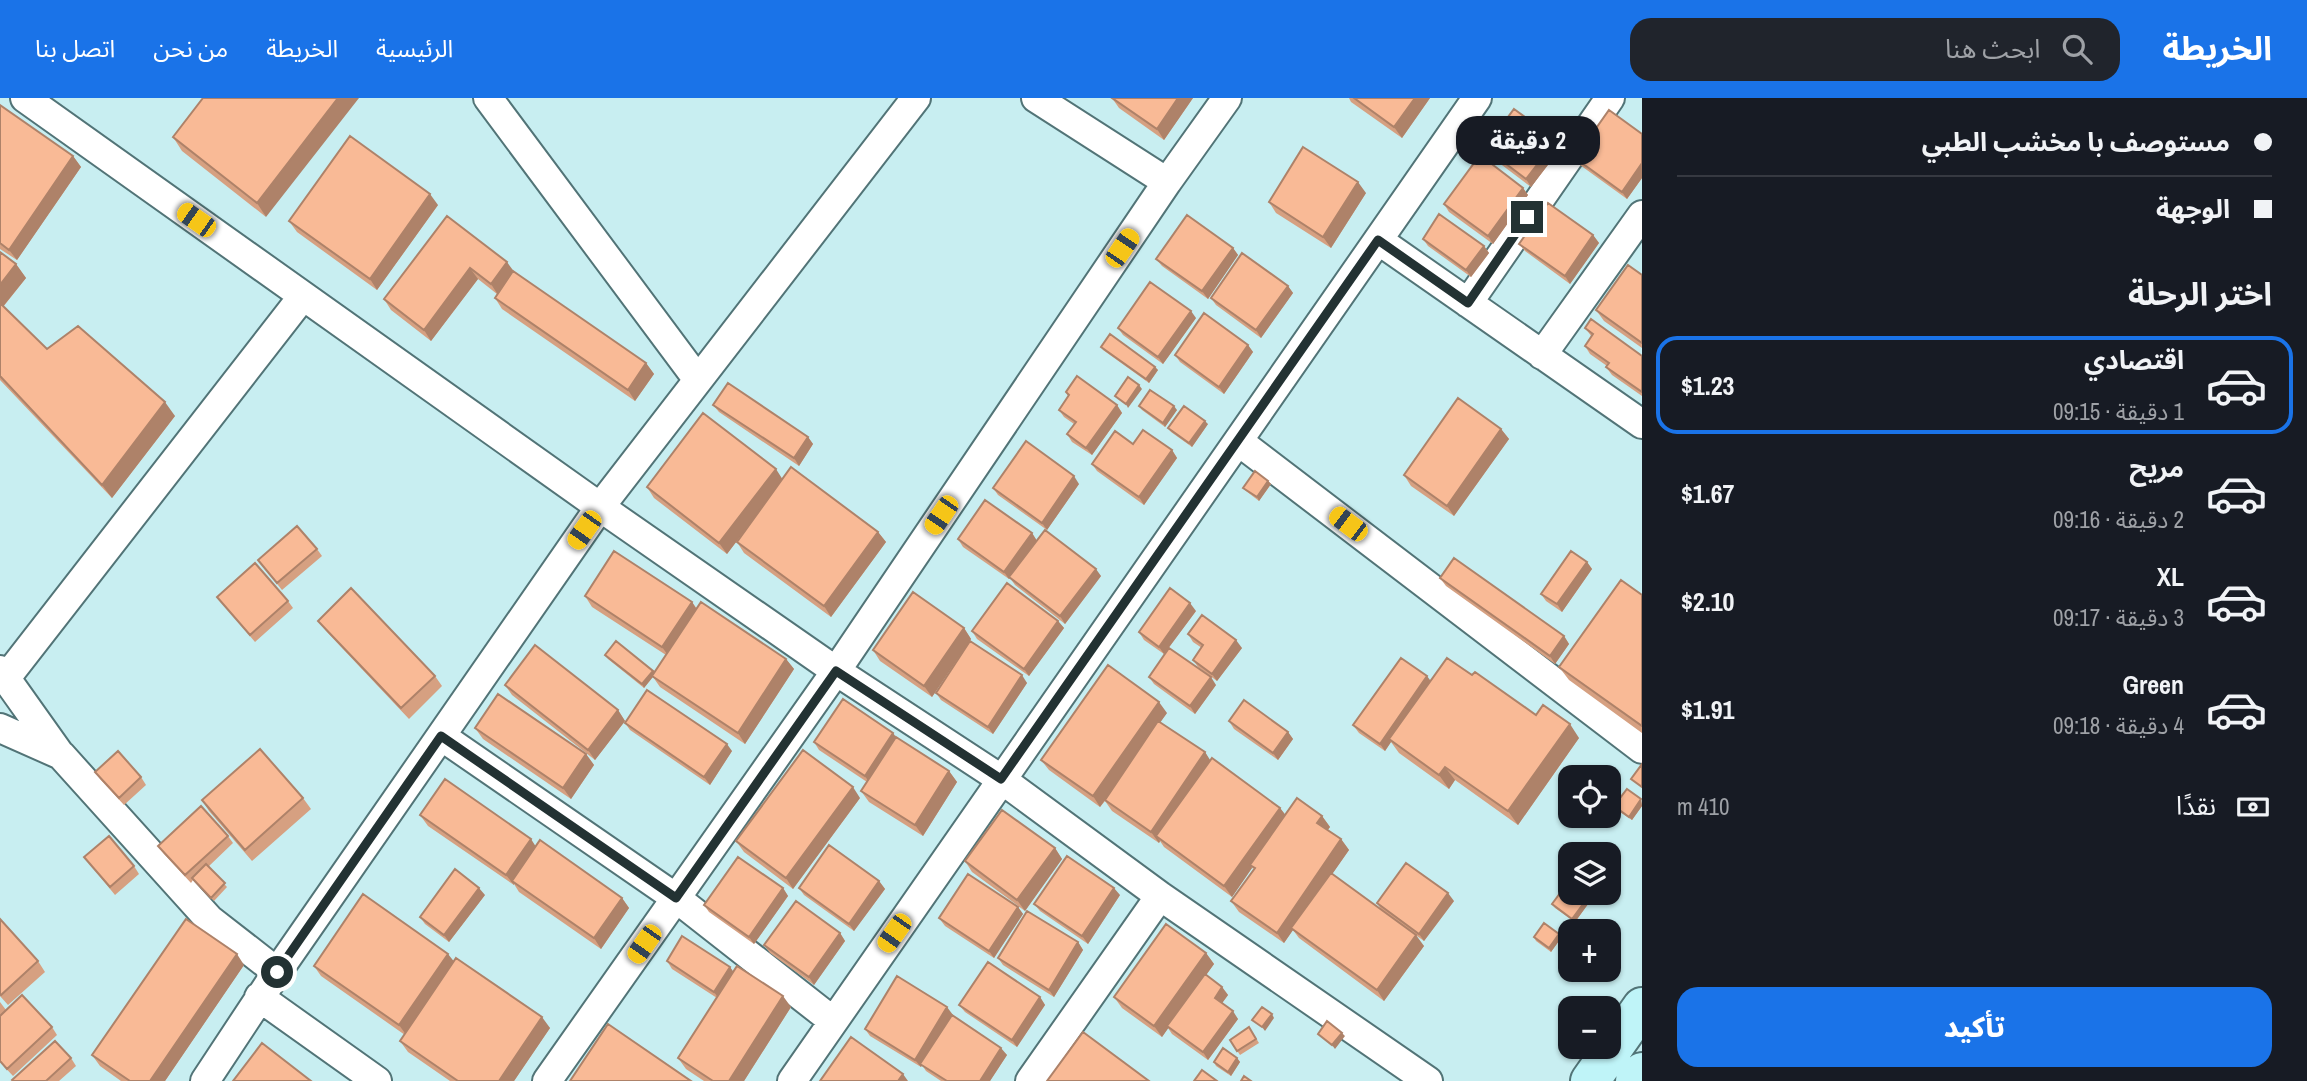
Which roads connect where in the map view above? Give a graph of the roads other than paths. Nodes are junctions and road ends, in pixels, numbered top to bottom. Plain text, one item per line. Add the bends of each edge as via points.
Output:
1 (25, 98) edge
2 (488, 98) edge
3 (916, 98) edge
4 (1036, 98) edge
5 (1227, 98) edge
6 (1477, 98) edge
7 (1610, 98) edge
8 (1167, 182) junction
9 (1642, 215) edge
10 (1378, 240) junction
11 (303, 296) junction
12 (1468, 303) junction
13 (1542, 355) junction
14 (698, 380) junction
15 (1642, 424) edge
16 (1238, 440) junction
17 (600, 508) junction
18 (836, 671) junction
19 (3, 674) edge
20 (0, 728) edge
21 (441, 736) junction
22 (1642, 749) edge
23 (61, 755) junction
24 (1001, 779) junction
25 (1160, 896) junction
26 (676, 898) junction
27 (277, 972) junction
28 (259, 997) junction
29 (1642, 1007) edge
30 (834, 1021) junction
31 (1642, 1072) edge
32 (205, 1081) edge
33 (377, 1081) edge
34 (547, 1081) edge
35 (792, 1081) edge
36 (1030, 1081) edge
37 (1428, 1081) edge
38 (1590, 1081) edge
39 (1635, 1081) edge

1 - 11 street
2 - 14 street
3 - 14 street
4 - 8 street
5 - 8 street
6 - 10 street
7 - 12 street
8 - 18 street
9 - 13 street
10 - 12 street
10 - 16 street
11 - 17 street
11 - 19 street
12 - 13 street
13 - 15 street
14 - 17 street
16 - 22 street
16 - 24 street
17 - 18 street
17 - 21 street
18 - 24 street
18 - 26 street
19 - 23 street
20 - 23 street
21 - 26 street
21 - 27 street
23 - 27 street via 209,919
24 - 25 street
24 - 30 street
25 - 36 street
25 - 37 street
26 - 30 street
26 - 34 street
27 - 28 street
28 - 32 street
28 - 33 street
29 - 38 main road
30 - 35 street
31 - 39 main road

